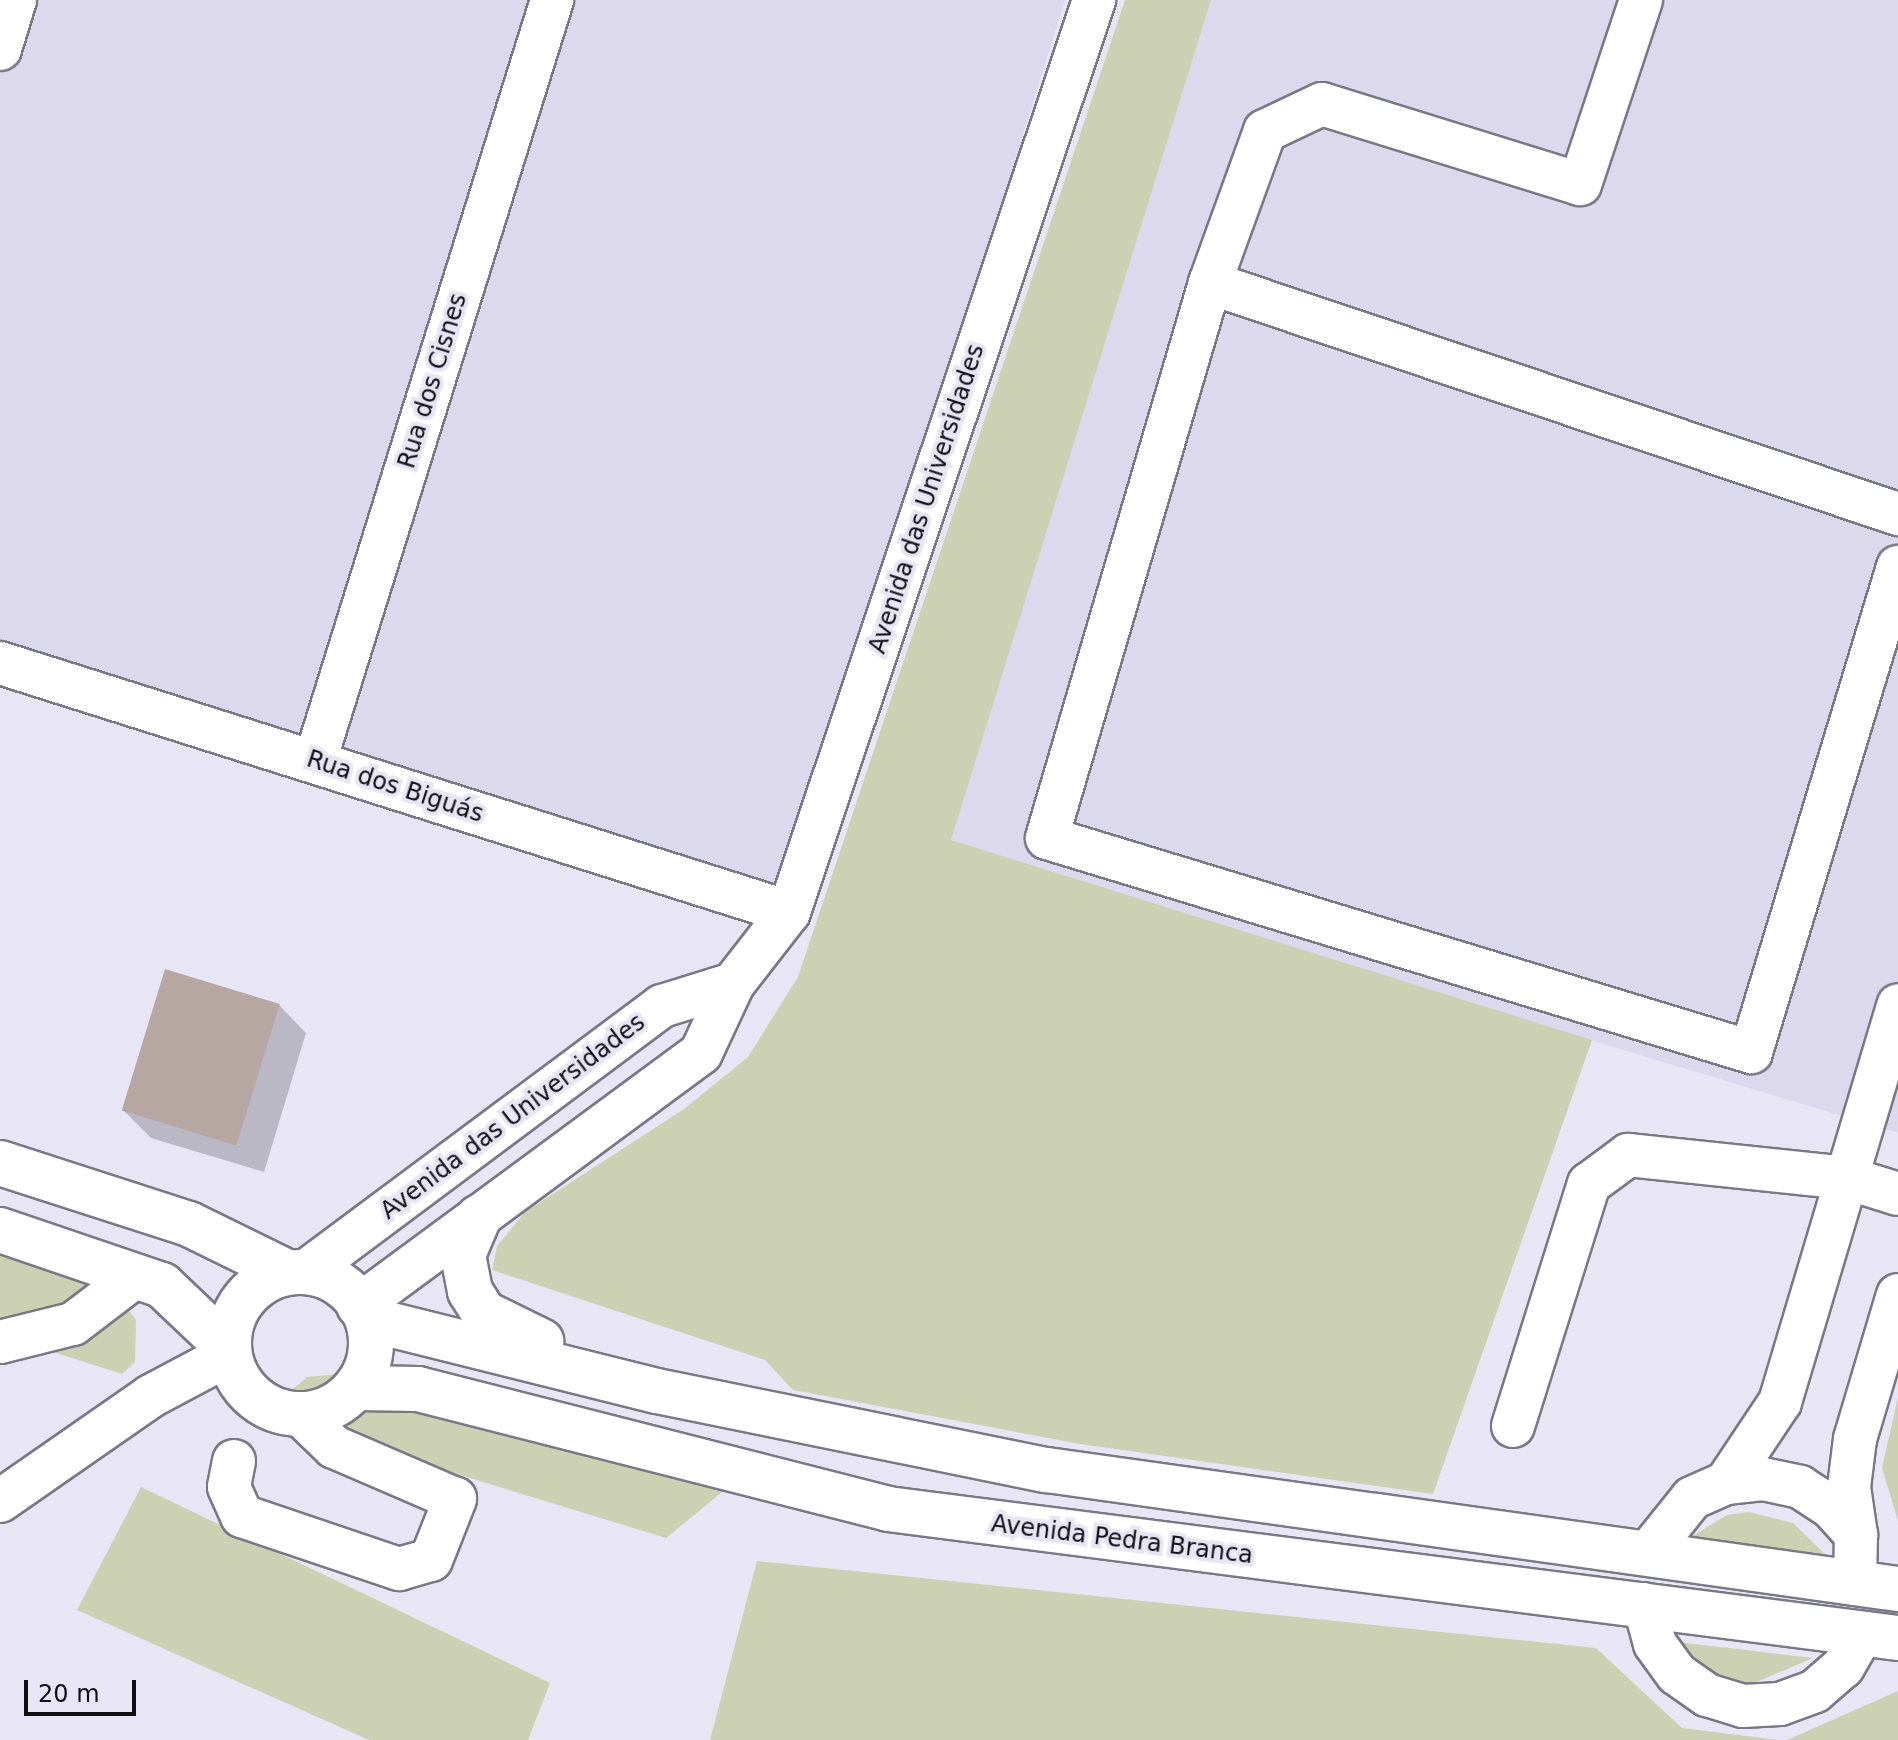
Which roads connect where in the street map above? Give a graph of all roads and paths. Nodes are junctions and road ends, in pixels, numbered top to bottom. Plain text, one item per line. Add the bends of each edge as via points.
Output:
1 (15, 0) edge
2 (552, 0) edge
3 (1094, 0) edge
4 (1641, 0) edge
5 (0, 49) edge
6 (1210, 283) junction
7 (1898, 514) edge
8 (1898, 567) edge
9 (0, 663) edge
10 (315, 761) junction
11 (789, 912) junction
12 (733, 984) junction
13 (1898, 1005) edge
14 (0, 1163) edge
15 (1847, 1178) junction
16 (1898, 1194) edge
17 (479, 1217) junction
18 (0, 1230) edge
19 (296, 1272) junction
20 (136, 1276) junction
21 (1898, 1295) edge
22 (363, 1312) junction
23 (0, 1342) edge
24 (227, 1350) junction
25 (358, 1388) junction
26 (657, 1391) junction
27 (301, 1415) junction
28 (1513, 1426) dead end
29 (234, 1461) dead end
30 (1726, 1483) junction
31 (0, 1501) edge
32 (1856, 1535) junction
33 (1648, 1553) junction
34 (1855, 1584) junction
35 (1898, 1589) edge
36 (1644, 1604) junction
37 (1880, 1635) edge

1 - 5 street
2 - 10 street, Rua dos Cisnes
3 - 11 street, Avenida das Universidades
4 - 6 street via 1580,184 1322,104 1265,131
6 - 7 street
6 - 8 street via 1047,838 1751,1052
9 - 10 street, Rua dos Biguás
10 - 11 street, Rua dos Biguás
11 - 12 street, Avenida das Universidades
12 - 17 street, Avenida das Universidades via 701,1053
12 - 19 street, Avenida das Universidades via 662,1006
13 - 15 street
14 - 19 main road via 189,1224
15 - 16 street
15 - 28 street via 1628,1155 1589,1184
15 - 30 street via 1780,1402
17 - 22 street, Avenida das Universidades
17 - 26 main road via 463,1255 470,1291 484,1313
18 - 20 main road
19 - 22 main road via 342,1284
19 - 24 main road via 256,1285 231,1321
20 - 23 street via 73,1324
20 - 24 main road via 162,1285
21 - 32 street via 1855,1439 1849,1487
22 - 25 main road via 369,1364
22 - 26 main road
24 - 27 main road via 258,1401
24 - 31 street
25 - 27 main road
25 - 36 main road, Avenida Pedra Branca via 418,1389 888,1509
26 - 33 main road via 1047,1470
27 - 29 street via 334,1447 455,1499 431,1560 399,1569 242,1516 229,1487
30 - 32 street via 1763,1479 1800,1487 1831,1507
30 - 33 street via 1692,1498
32 - 34 street
33 - 34 main road
34 - 35 main road
36 - 37 main road, Avenida Pedra Branca
36 - 37 street via 1655,1644 1677,1674 1707,1695 1743,1706 1780,1704 1815,1691

